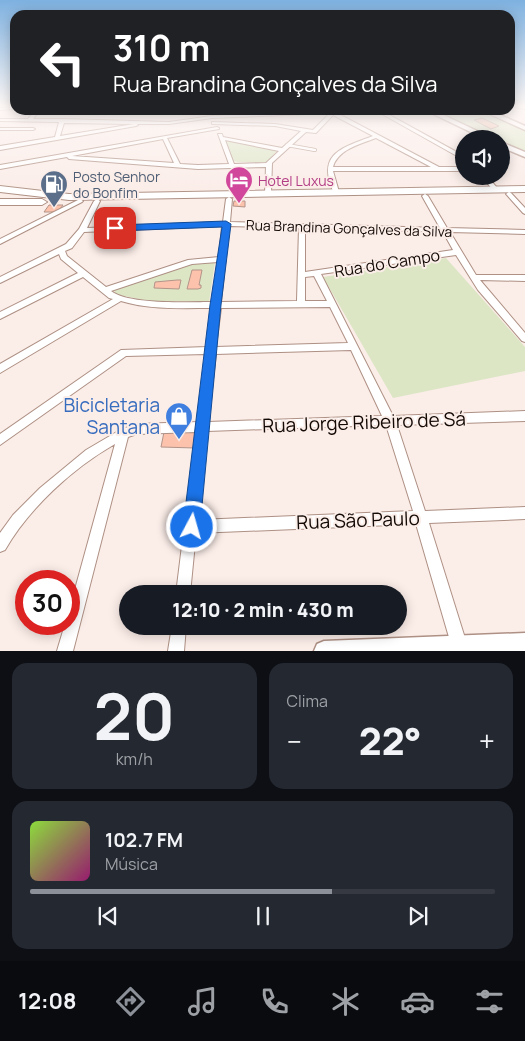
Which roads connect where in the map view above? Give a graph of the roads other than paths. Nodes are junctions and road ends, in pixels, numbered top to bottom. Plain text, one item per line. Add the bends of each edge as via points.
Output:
1 (58, 135) edge
2 (78, 135) edge
3 (153, 135) edge
4 (172, 135) edge
5 (299, 135) edge
6 (424, 135) edge
7 (377, 136) joint
8 (164, 137) junction
9 (221, 138) joint
10 (57, 139) junction
11 (156, 139) junction
12 (288, 145) junction
13 (0, 148) edge
14 (510, 148) edge
15 (282, 150) junction
16 (315, 150) dead end
17 (454, 152) edge
18 (525, 155) edge
19 (57, 156) junction
20 (269, 164) junction
21 (231, 165) junction
22 (178, 166) junction
23 (0, 167) edge
24 (330, 169) junction
25 (438, 169) junction
26 (455, 169) edge
27 (495, 185) edge
28 (0, 189) edge
29 (525, 189) edge
30 (503, 192) junction
31 (424, 193) junction
32 (525, 194) edge
33 (337, 195) junction
34 (229, 196) junction
35 (269, 196) junction
36 (31, 198) junction
37 (81, 199) junction
38 (97, 201) junction
39 (0, 202) edge
40 (525, 212) edge
41 (226, 224) junction
42 (302, 226) junction
43 (82, 230) junction
44 (446, 231) junction
45 (525, 232) edge
46 (0, 242) edge
47 (61, 251) junction
48 (458, 252) junction
49 (222, 259) junction
50 (84, 273) junction
51 (317, 274) junction
52 (301, 276) junction
53 (474, 277) junction
54 (525, 278) edge
55 (0, 280) edge
56 (104, 290) junction
57 (119, 299) junction
58 (301, 304) junction
59 (331, 304) junction
60 (215, 305) junction
61 (0, 316) edge
62 (525, 339) edge
63 (354, 346) junction
64 (210, 350) junction
65 (0, 369) edge
66 (525, 416) edge
67 (390, 421) junction
68 (203, 427) junction
69 (124, 433) junction
70 (0, 440) edge
71 (525, 513) edge
72 (422, 518) junction
73 (192, 527) junction
74 (0, 545) edge
75 (184, 585) edge
76 (178, 635) edge
77 (525, 643) edge
78 (460, 648) edge
79 (65, 651) edge
80 (176, 651) edge
81 (324, 651) edge

1 - 10 street
2 - 10 street
3 - 11 street
4 - 8 street
5 - 12 street
6 - 17 street
7 - 24 street via 340,152
7 - 25 street
8 - 11 street
8 - 22 street
9 - 15 street
9 - 21 street
10 - 13 street
11 - 19 street
12 - 15 street
12 - 16 lane
14 - 18 street
15 - 20 street
19 - 22 street
19 - 23 street
20 - 21 street
20 - 35 street
21 - 22 street
24 - 25 street
24 - 33 street
25 - 26 street
27 - 30 street
28 - 36 main road
29 - 30 main road
30 - 31 main road
30 - 32 main road
30 - 40 street
31 - 33 main road
31 - 44 street
33 - 35 main road
34 - 35 main road
34 - 37 main road
34 - 38 main road
34 - 41 street
36 - 37 main road
36 - 39 main road
37 - 38 main road
37 - 46 street
38 - 43 street
41 - 42 street, Rua Brandina Gonçalves da Silva
41 - 43 street, Rua Brandina Gonçalves da Silva
41 - 49 street
42 - 44 street, Rua Brandina Gonçalves da Silva
42 - 52 street
43 - 47 street via 74,242
44 - 45 street, Rua Brandina Gonçalves da Silva
44 - 48 street
47 - 50 street
47 - 55 street
48 - 51 street, Rua do Campo
48 - 53 street
49 - 56 street via 184,264
49 - 60 street
50 - 56 street
50 - 61 street
51 - 52 street, Rua do Campo
51 - 59 street, Rua do Campo
52 - 58 street
53 - 54 street
53 - 62 street
56 - 57 street
57 - 60 street via 149,304
57 - 65 street
58 - 59 street
58 - 60 street
59 - 63 street, Rua do Campo
60 - 64 street
63 - 64 street
63 - 67 street, Rua do Campo
64 - 68 street
64 - 70 street via 124,353
66 - 67 street, Rua Jorge Ribeiro de Sá
67 - 68 street, Rua Jorge Ribeiro de Sá
67 - 72 street, Rua do Campo
68 - 69 street, Rua Jorge Ribeiro de Sá via 136,429
68 - 73 street
69 - 74 street via 64,474 19,517
69 - 79 street
71 - 72 street, Rua São Paulo
72 - 73 street, Rua São Paulo
72 - 78 street, Rua do Campo
73 - 75 street
76 - 80 street
77 - 78 street
78 - 81 street

